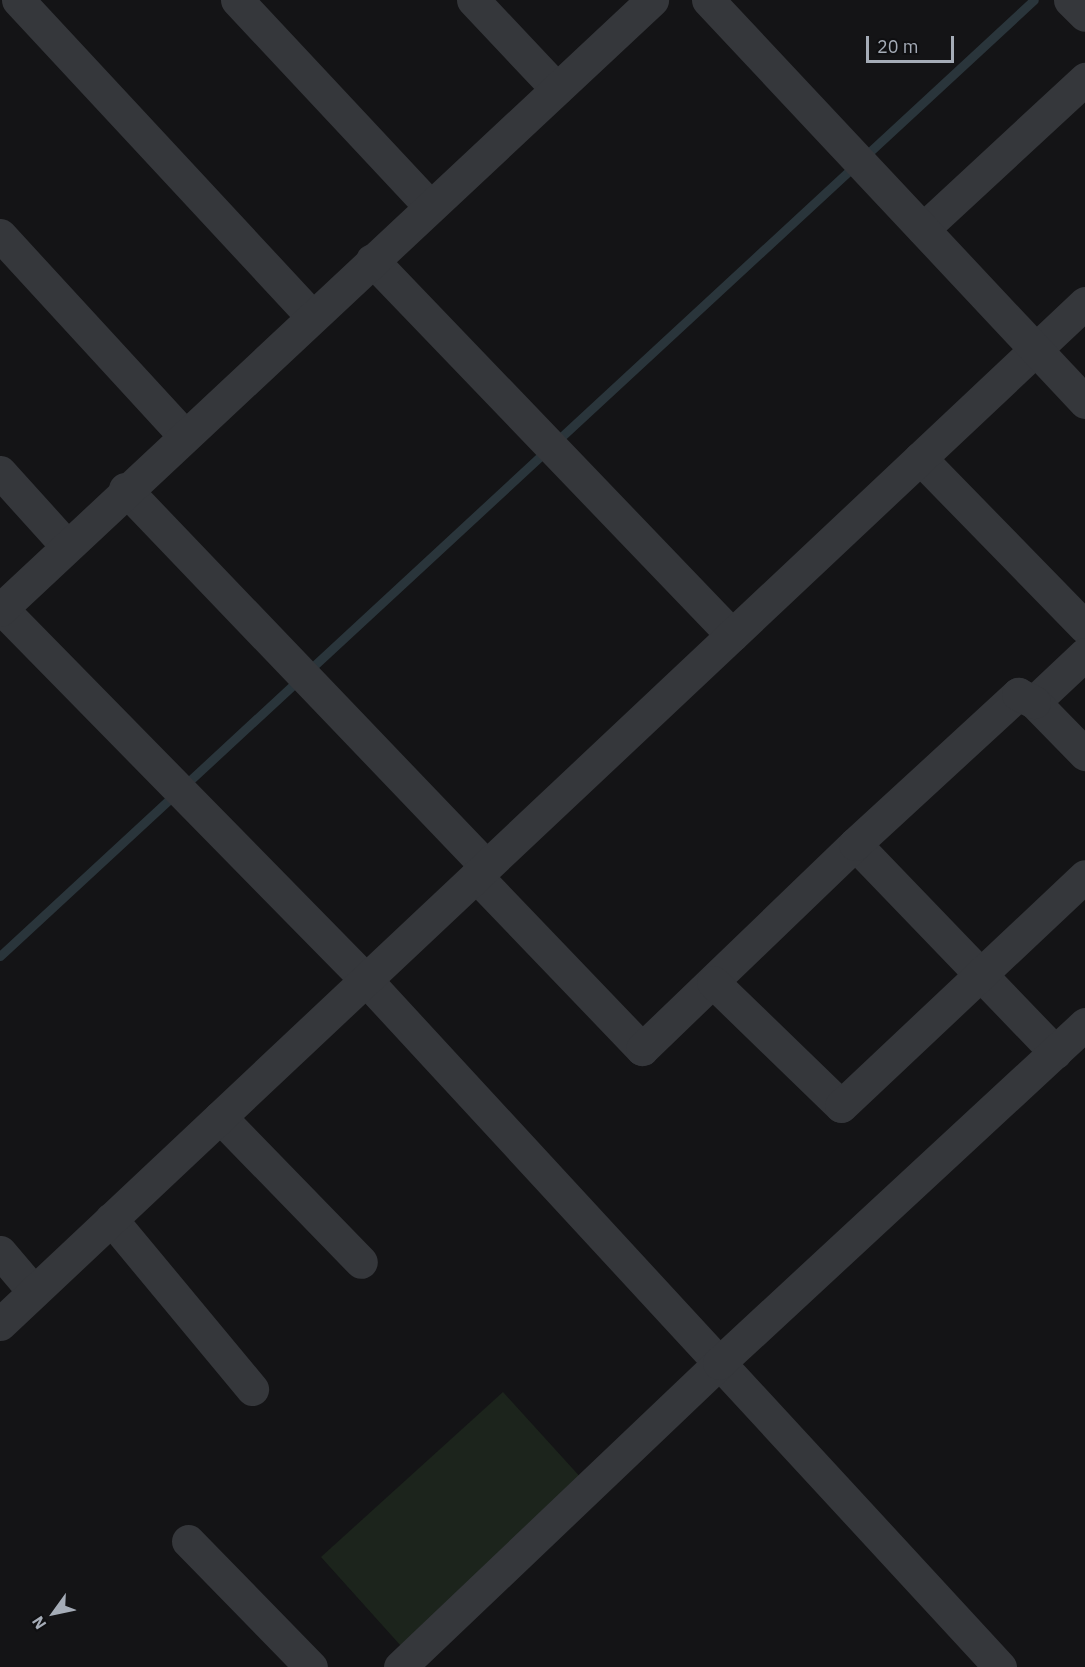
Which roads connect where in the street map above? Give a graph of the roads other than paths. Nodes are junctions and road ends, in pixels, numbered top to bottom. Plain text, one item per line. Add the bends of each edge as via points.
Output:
1 (18, 0) edge
2 (237, 0) edge
3 (473, 0) edge
4 (652, 0) edge
5 (708, 0) edge
6 (1071, 0) edge
7 (1085, 15) edge
8 (1085, 79) edge
9 (556, 89) junction
10 (430, 206) junction
11 (923, 229) junction
12 (0, 235) edge
13 (372, 260) junction
14 (1085, 303) edge
15 (312, 316) junction
16 (1035, 350) junction
17 (1085, 402) edge
18 (184, 435) junction
19 (920, 458) junction
20 (0, 472) edge
21 (125, 489) junction
22 (66, 545) junction
23 (0, 608) edge
24 (1085, 627) edge
25 (732, 635) junction
26 (1085, 654) edge
27 (1034, 702) junction
28 (1085, 754) edge
29 (855, 844) junction
30 (481, 871) junction
31 (1085, 876) edge
32 (978, 975) junction
33 (366, 980) junction
34 (713, 982) junction
35 (1085, 1024) edge
36 (1055, 1052) junction
37 (220, 1117) junction
38 (111, 1219) junction
39 (0, 1252) edge
40 (361, 1262) dead end
41 (34, 1292) junction
42 (0, 1324) edge
43 (719, 1363) junction
44 (252, 1389) dead end
45 (188, 1541) dead end
46 (310, 1667) edge
47 (400, 1667) edge
48 (1000, 1667) edge

1 - 15 street
2 - 10 street
3 - 9 street
4 - 9 street
5 - 11 street
6 - 7 street
8 - 11 street
9 - 10 street
10 - 13 street
11 - 16 street
12 - 18 street
13 - 15 street
13 - 25 street
14 - 16 street
15 - 18 street
16 - 17 street
16 - 19 street
18 - 21 street
19 - 24 street
19 - 25 street
20 - 22 street
21 - 22 street
21 - 30 street
22 - 23 street
23 - 33 street
25 - 30 street
26 - 27 street
27 - 28 street
27 - 29 street via 1018,694
29 - 32 street
29 - 34 street
30 - 33 street
30 - 34 street via 642,1049
31 - 32 street
32 - 34 street via 841,1106
32 - 36 street
33 - 37 street
33 - 43 street
35 - 36 street
36 - 43 street
37 - 38 street
37 - 40 street
38 - 41 street
38 - 44 street
39 - 41 street
41 - 42 street
43 - 47 street
43 - 48 street
45 - 46 street

